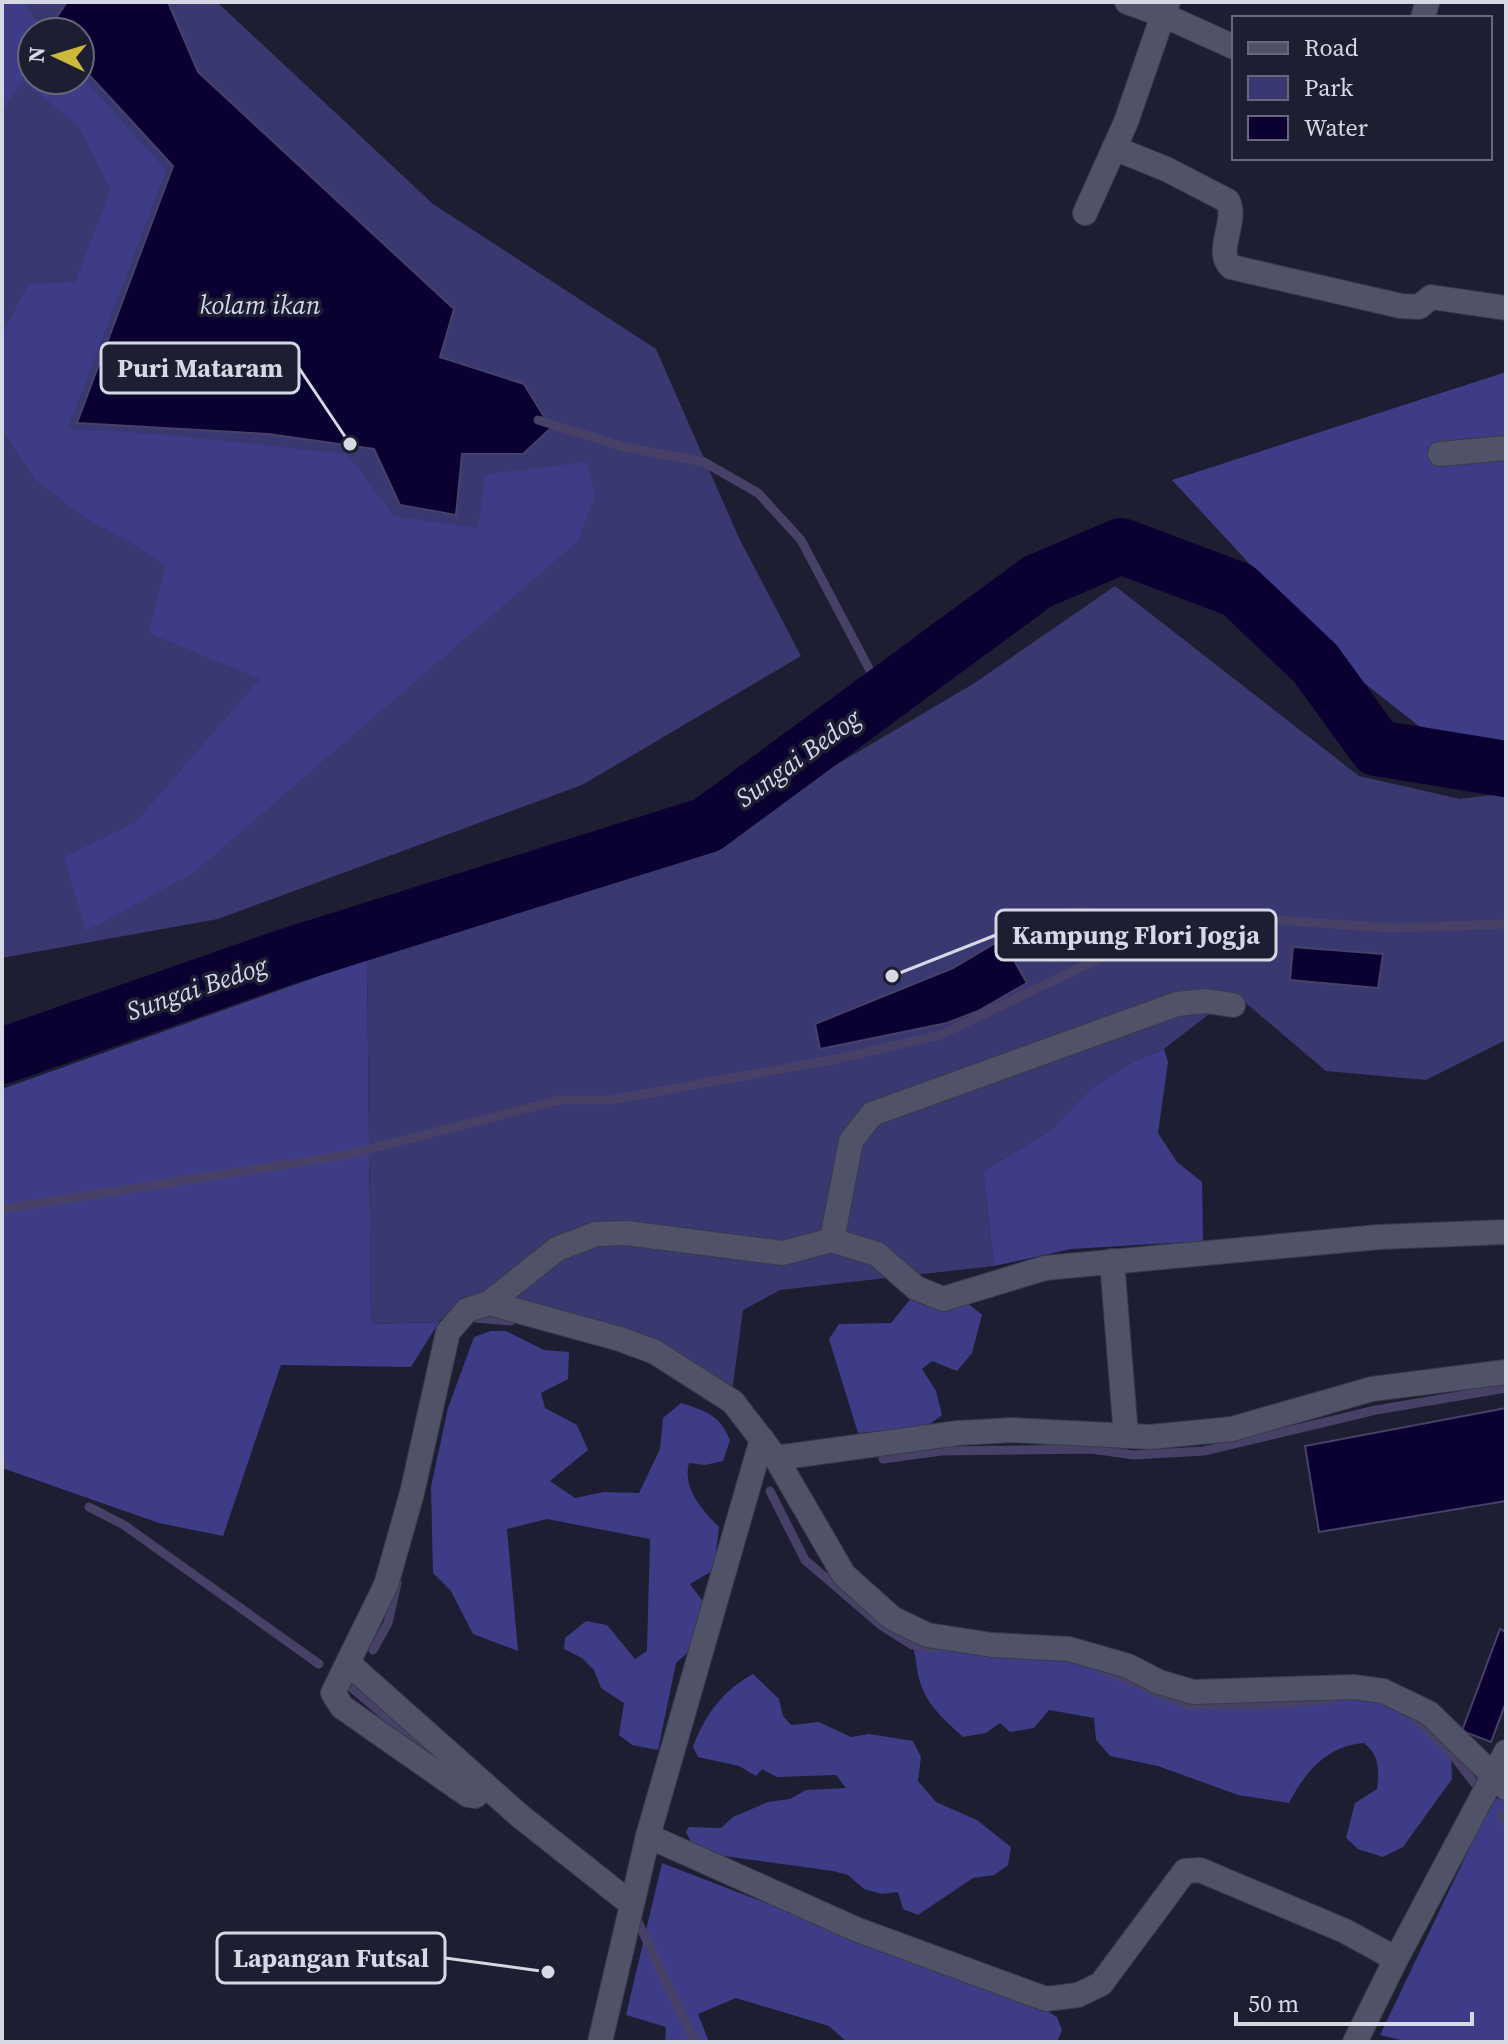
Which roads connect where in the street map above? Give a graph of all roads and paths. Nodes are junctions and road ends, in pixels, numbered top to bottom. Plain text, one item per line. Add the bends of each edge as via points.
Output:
1 (1127, 2) edge
2 (1166, 8) edge
3 (1232, 46) edge
4 (1114, 148) junction
5 (1085, 213) dead end
6 (1506, 308) edge
7 (1506, 448) edge
8 (1440, 454) dead end
9 (1233, 1005) dead end
10 (1506, 1232) edge
11 (832, 1240) junction
12 (1112, 1261) junction
13 (489, 1303) junction
14 (1506, 1372) edge
15 (1126, 1436) junction
16 (769, 1448) junction
17 (348, 1663) junction
18 (1502, 1771) edge
19 (486, 1786) junction
20 (648, 1836) junction
21 (630, 1903) junction
22 (1396, 1959) junction
23 (600, 2042) edge
24 (1355, 2042) edge

1 - 2 street
2 - 3 street
2 - 4 street
4 - 5 street
4 - 6 street via 1228,201 1232,216 1225,254 1231,267 1401,306 1419,307 1431,297
7 - 8 street
9 - 11 street via 1177,1004 872,1114 851,1141
10 - 12 street via 1379,1237
11 - 12 street via 877,1254 916,1288 943,1299 1045,1268
11 - 13 street via 783,1253 626,1233 596,1234 557,1249
12 - 15 street
13 - 16 street via 655,1352 733,1402
13 - 17 street via 467,1310 448,1332 386,1585
14 - 15 street via 1372,1389 1232,1429
15 - 16 street via 1013,1430
16 - 18 street via 844,1575 892,1618 927,1635 1069,1649 1193,1692 1353,1687 1383,1691 1429,1713
16 - 20 street
17 - 19 street
17 - 19 street via 333,1693 342,1707 468,1795 475,1796
18 - 22 street
19 - 21 street
20 - 21 street
20 - 22 street via 858,1930 1046,1999 1078,1995 1101,1984 1185,1871 1200,1870 1226,1880
21 - 23 street
22 - 24 street

